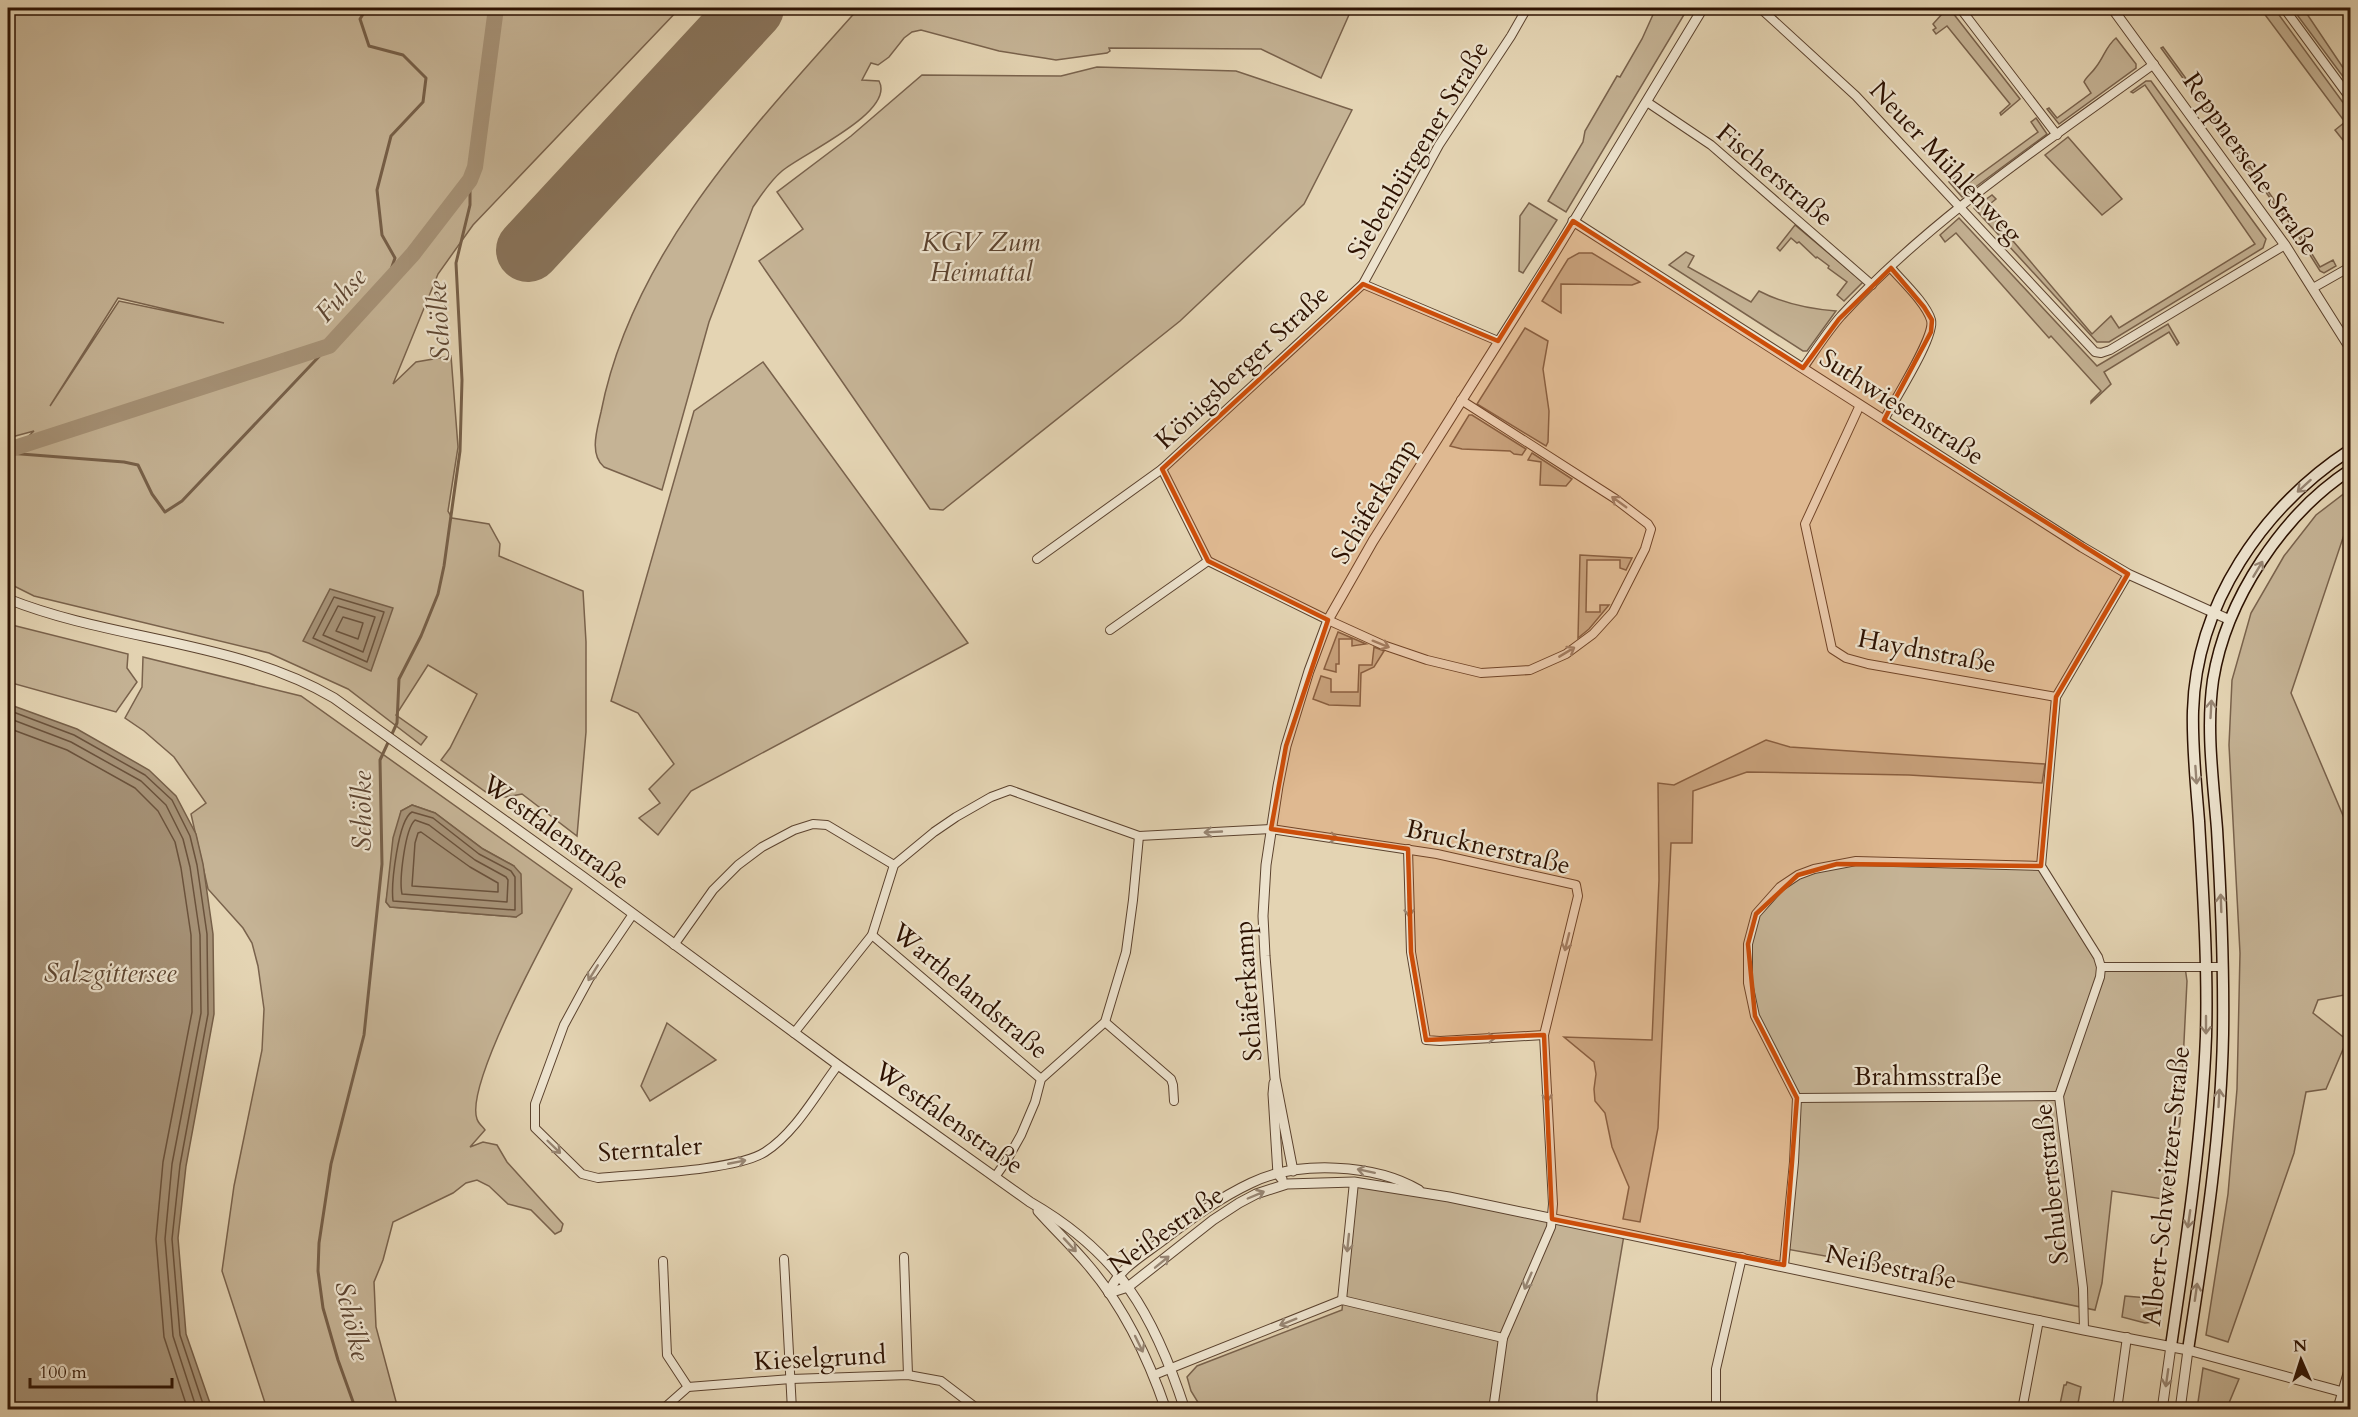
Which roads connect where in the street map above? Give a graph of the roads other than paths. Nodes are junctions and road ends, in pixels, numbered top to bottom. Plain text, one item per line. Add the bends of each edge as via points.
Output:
1 (1527, 8) edge
2 (1702, 8) edge
3 (1760, 8) edge
4 (1960, 8) edge
5 (2112, 8) edge
6 (2284, 8) edge
7 (2154, 64) junction
8 (2350, 98) edge
9 (1647, 102) junction
10 (2057, 135) junction
11 (1961, 208) junction
12 (1573, 221) junction
13 (2285, 245) junction
14 (2350, 267) edge
15 (1891, 268) junction
16 (1363, 284) junction
17 (1872, 285) junction
18 (2313, 288) junction
19 (1498, 341) junction
20 (2350, 348) edge
21 (1803, 368) junction
22 (1461, 400) junction
23 (1860, 405) junction
24 (1884, 420) junction
25 (2350, 450) edge
26 (1162, 469) junction
27 (2350, 470) edge
28 (1037, 559) dead end
29 (1208, 561) junction
30 (2128, 574) junction
31 (8, 599) edge
32 (2214, 614) junction
33 (1328, 620) junction
34 (2230, 620) junction
35 (1110, 630) dead end
36 (2056, 697) junction
37 (1271, 829) junction
38 (1139, 836) junction
39 (1408, 849) junction
40 (894, 865) junction
41 (2041, 866) junction
42 (633, 914) junction
43 (872, 935) junction
44 (674, 945) junction
45 (2206, 966) junction
46 (2101, 967) junction
47 (2223, 967) junction
48 (1105, 1022) junction
49 (794, 1033) junction
50 (1544, 1035) junction
51 (838, 1065) junction
52 (1275, 1078) junction
53 (1041, 1079) junction
54 (2059, 1096) junction
55 (1797, 1098) junction
56 (1174, 1101) dead end
57 (1293, 1171) junction
58 (1278, 1174) junction
59 (995, 1177) junction
60 (1287, 1184) junction
61 (1354, 1184) junction
62 (1421, 1192) junction
63 (1030, 1202) junction
64 (1552, 1219) junction
65 (904, 1257) dead end
66 (1742, 1257) junction
67 (784, 1259) dead end
68 (663, 1261) dead end
69 (1784, 1265) junction
70 (1119, 1275) junction
71 (1128, 1287) junction
72 (1109, 1293) junction
73 (1342, 1300) junction
74 (2039, 1320) junction
75 (2084, 1330) junction
76 (2127, 1337) junction
77 (1503, 1338) junction
78 (2171, 1346) junction
79 (2188, 1350) junction
80 (2350, 1365) edge
81 (1170, 1369) junction
82 (908, 1375) junction
83 (1154, 1375) junction
84 (791, 1379) junction
85 (687, 1387) junction
86 (2346, 1393) edge
87 (662, 1410) edge
88 (792, 1410) edge
89 (979, 1410) edge
90 (1166, 1410) edge
91 (1185, 1410) edge
92 (1493, 1410) edge
93 (1716, 1410) edge
94 (2022, 1410) edge
95 (2117, 1410) edge
96 (2162, 1410) edge
97 (2180, 1410) edge
98 (2337, 1410) edge

1 - 16 street, Siebenbürgener Straße via 1439,145
2 - 9 street, Schäferkamp
3 - 11 street, Neuer Mühlenweg via 1856,96
4 - 10 street
5 - 7 street, Reppnersche Straße
6 - 8 street
7 - 10 street
7 - 13 street, Reppnersche Straße
9 - 12 street, Schäferkamp
9 - 17 street, Fischerstraße via 1711,146
10 - 11 street
11 - 13 street, Neuer Mühlenweg via 2095,352 2101,353
11 - 15 street
12 - 19 street, Schäferkamp
12 - 21 street, Suthwiesenstraße
13 - 18 street, Reppnersche Straße
14 - 18 street
15 - 17 street
15 - 24 street via 1932,320 1931,332
16 - 19 street, Königsberger Straße
16 - 26 street, Königsberger Straße
17 - 21 street via 1839,319
18 - 20 street, Reppnersche Straße
19 - 22 street, Schäferkamp
21 - 23 street, Suthwiesenstraße
22 - 33 street, Schäferkamp
33 -> 22 street via 1383,645 1481,673 1530,670 1566,654 1593,634 1613,612 1645,549 1651,530 1648,524
23 - 24 street, Suthwiesenstraße
23 - 36 street, Haydnstraße via 1805,524 1832,649 1868,664
24 - 30 street, Suthwiesenstraße
25 -> 32 main road, Albert-Schweitzer-Straße via 2315,476 2262,529 2243,555
26 - 28 street
26 - 29 street, Königsberger Straße
34 -> 27 main road, Albert-Schweitzer-Straße via 2275,541 2314,498
29 - 33 street
29 - 35 street
30 - 32 street, Suthwiesenstraße
30 - 36 street
31 - 42 street, Westfalenstraße via 72,619 231,657 311,685
32 - 34 street
32 -> 45 main road, Albert-Schweitzer-Straße via 2204,644 2193,710
33 - 37 street, Schäferkamp via 1286,746
47 -> 34 main road, Albert-Schweitzer-Straße via 2210,712 2218,658
36 - 41 street
37 -> 38 street, Brucknerstraße
37 -> 39 street, Brucknerstraße
37 - 52 street, Schäferkamp via 1263,916
38 - 40 street via 1010,790 991,797 934,832
38 - 48 street via 1126,952
39 -> 50 street via 1411,952 1426,1040
39 -> 50 street, Brucknerstraße via 1576,885 1578,896
40 - 43 street
40 - 44 street via 827,825 813,824 794,830 738,865 713,890
41 - 46 street via 2087,937
41 - 55 street via 1856,861 1798,875 1770,897 1756,914 1748,944 1748,983 1755,1016
42 - 44 street, Westfalenstraße
42 -> 51 street, Sterntaler via 589,979 564,1025 535,1104 535,1128 582,1174 598,1178 698,1168 744,1161 764,1153 788,1132
43 - 49 street
43 - 53 street, Warthelandstraße
44 - 49 street, Westfalenstraße
45 - 46 street
45 - 47 street
45 -> 78 main road, Albert-Schweitzer-Straße via 2206,1036 2196,1166
46 - 54 street, Schubertstraße
79 -> 47 main road, Albert-Schweitzer-Straße via 2214,1166 2223,1036
48 - 53 street
48 - 56 street via 1171,1079
49 - 51 street, Westfalenstraße
50 -> 64 street, Brucknerstraße
51 - 59 street, Westfalenstraße
52 - 57 street, Schäferkamp
52 - 58 street, Schäferkamp
53 - 59 street via 1021,1135
54 - 55 street, Brahmsstraße
54 - 75 street, Schubertstraße via 2083,1288
55 - 69 street
57 - 58 street, Neißestraße
57 - 60 street
62 -> 57 street, Neißestraße via 1384,1175 1357,1169
58 - 60 street
58 - 70 street, Neißestraße via 1223,1197
59 - 63 street, Westfalenstraße
60 - 61 street, Neißestraße
71 -> 60 street, Neißestraße via 1221,1214 1256,1194
61 - 62 street, Neißestraße
61 -> 73 street
62 - 64 street, Neißestraße
63 - 70 street, Westfalenstraße via 1061,1220
63 -> 72 street, Westfalenstraße
64 - 66 street, Neißestraße
64 -> 77 street, Brucknerstraße
65 - 82 street
66 - 69 street, Neißestraße
66 - 93 street via 1716,1369
67 - 84 street
68 - 85 street via 667,1355
69 - 74 street, Neißestraße
70 - 71 street, Westfalenstraße
70 - 72 street, Neißestraße
71 - 72 street, Neißestraße
71 - 81 street, Westfalenstraße
72 -> 83 street, Westfalenstraße
73 - 77 street
73 -> 81 street
74 - 75 street, Neißestraße
74 - 94 street
75 - 76 street, Neißestraße
76 - 78 street, Neißestraße
76 - 95 street
77 - 92 street, Brucknerstraße
78 - 79 street, Neißestraße
78 -> 96 street, Albert-Schweitzer-Straße
79 - 86 street, Neißestraße
79 - 97 street, Albert-Schweitzer-Straße
80 - 86 street
81 - 83 street
81 - 91 street, Westfalenstraße
82 - 84 street, Kieselgrund
82 - 89 street, Kieselgrund via 941,1381
83 - 90 street, Westfalenstraße
84 - 85 street, Kieselgrund
84 - 88 street
85 - 87 street
86 - 98 street

